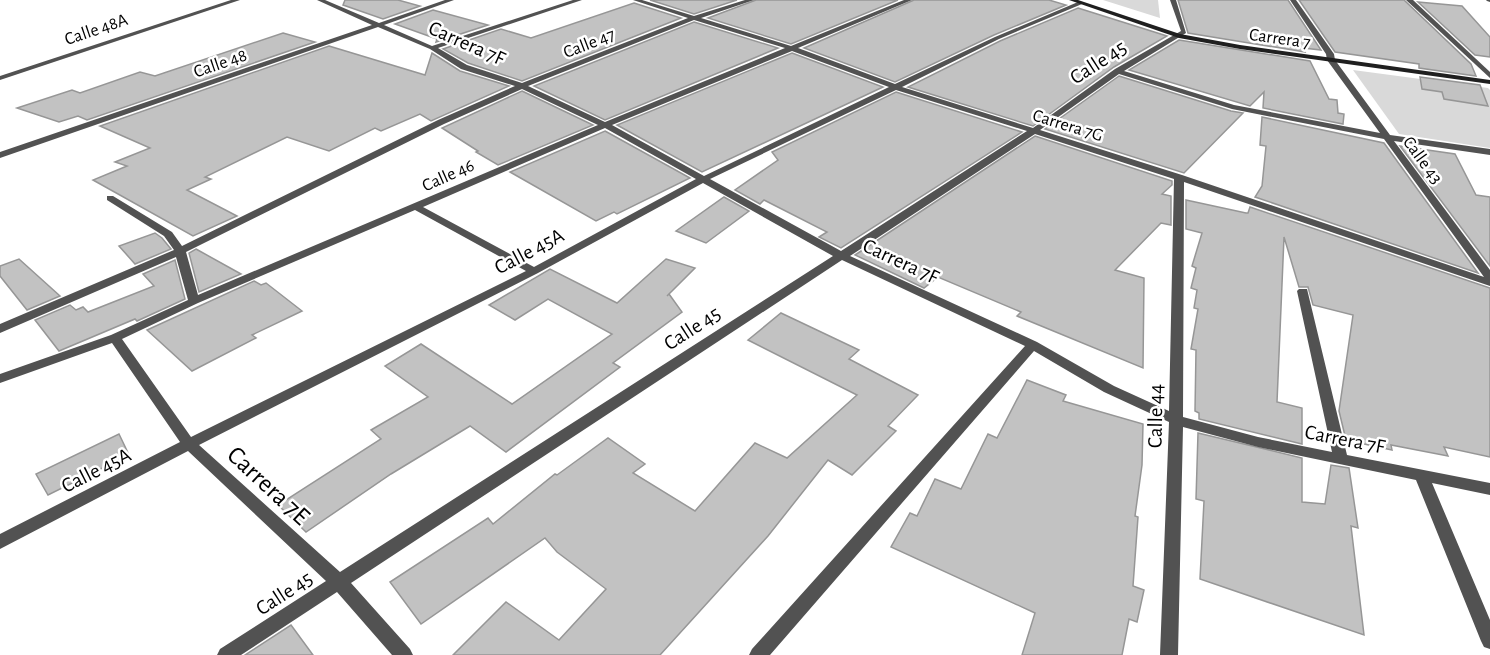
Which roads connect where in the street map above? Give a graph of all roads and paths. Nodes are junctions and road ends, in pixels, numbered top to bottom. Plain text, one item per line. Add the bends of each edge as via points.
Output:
1 (237, 0) edge
2 (320, 0) edge
3 (451, 0) edge
4 (579, 0) edge
5 (636, 0) edge
6 (751, 0) edge
7 (909, 0) edge
8 (1173, 0) edge
9 (1293, 0) edge
10 (1409, 0) edge
11 (1080, 1) edge
12 (694, 18) junction
13 (377, 24) junction
14 (1181, 34) junction
15 (432, 48) junction
16 (791, 48) junction
17 (1331, 57) junction
18 (1118, 71) junction
19 (1490, 76) edge
20 (0, 78) edge
21 (1490, 82) edge
22 (522, 86) junction
23 (896, 87) junction
24 (605, 125) junction
25 (1032, 132) junction
26 (1386, 137) junction
27 (1490, 152) edge
28 (0, 155) edge
29 (1179, 177) junction
30 (704, 179) junction
31 (110, 198) dead end
32 (416, 207) junction
33 (180, 251) junction
34 (842, 256) junction
35 (534, 271) junction
36 (1490, 278) edge
37 (1490, 283) edge
38 (1303, 291) dead end
39 (194, 301) junction
40 (0, 328) edge
41 (115, 338) junction
42 (1033, 345) junction
43 (0, 380) edge
44 (1176, 420) junction
45 (189, 444) junction
46 (1341, 459) junction
47 (1421, 475) junction
48 (1490, 489) edge
49 (0, 542) edge
50 (340, 583) junction
51 (1490, 641) edge
52 (226, 655) edge
53 (404, 655) edge
54 (758, 655) edge
55 (1168, 655) edge

1 - 20 street, Calle 48A
2 - 13 street, Carrera 7F
3 - 13 street, Calle 48
4 - 15 street
5 - 12 street, Carrera 7G
6 - 12 street, Calle 47
7 - 16 street, Calle 46
8 - 14 street
9 - 17 street
10 - 19 street
11 - 14 street, Carrera 7
11 - 23 street, Calle 45A
12 - 16 street, Carrera 7G
12 - 22 street, Calle 47
13 - 15 street, Carrera 7F
13 - 28 street, Calle 48
14 - 17 street, Carrera 7
14 - 18 street, Calle 45
15 - 22 street, Carrera 7F via 464,67
16 - 23 street, Carrera 7G
16 - 24 street, Calle 46
17 - 19 street, Carrera 7
17 - 21 street, Carrera 7
17 - 26 street, Calle 43
18 - 25 street, Calle 45
18 - 26 street via 1232,107
22 - 24 street, Carrera 7F
22 - 33 street, Calle 47
23 - 25 street, Carrera 7G
23 - 30 street, Calle 45A
24 - 30 street, Carrera 7F
24 - 32 street, Calle 46
25 - 29 street, Carrera 7G
25 - 34 street, Calle 45
26 - 27 street
26 - 36 street, Calle 43
29 - 37 street, Carrera 7G
29 - 44 street, Calle 44
30 - 34 street, Carrera 7F
30 - 35 street, Calle 45A
31 - 33 street via 168,234
32 - 35 street
32 - 39 street, Calle 46
33 - 39 street
33 - 40 street, Calle 47
34 - 42 street, Carrera 7F
34 - 50 street, Calle 45
35 - 45 street, Calle 45A
38 - 46 street
39 - 41 street, Calle 46
41 - 43 street, Calle 46
41 - 45 street, Carrera 7E
42 - 44 street, Carrera 7F via 1109,389
42 - 54 street
44 - 46 street, Carrera 7F
44 - 55 street, Calle 44
45 - 49 street, Calle 45A
45 - 50 street, Carrera 7E
46 - 47 street, Carrera 7F
47 - 48 street, Carrera 7F
47 - 51 street
50 - 52 street, Calle 45
50 - 53 street, Carrera 7E

